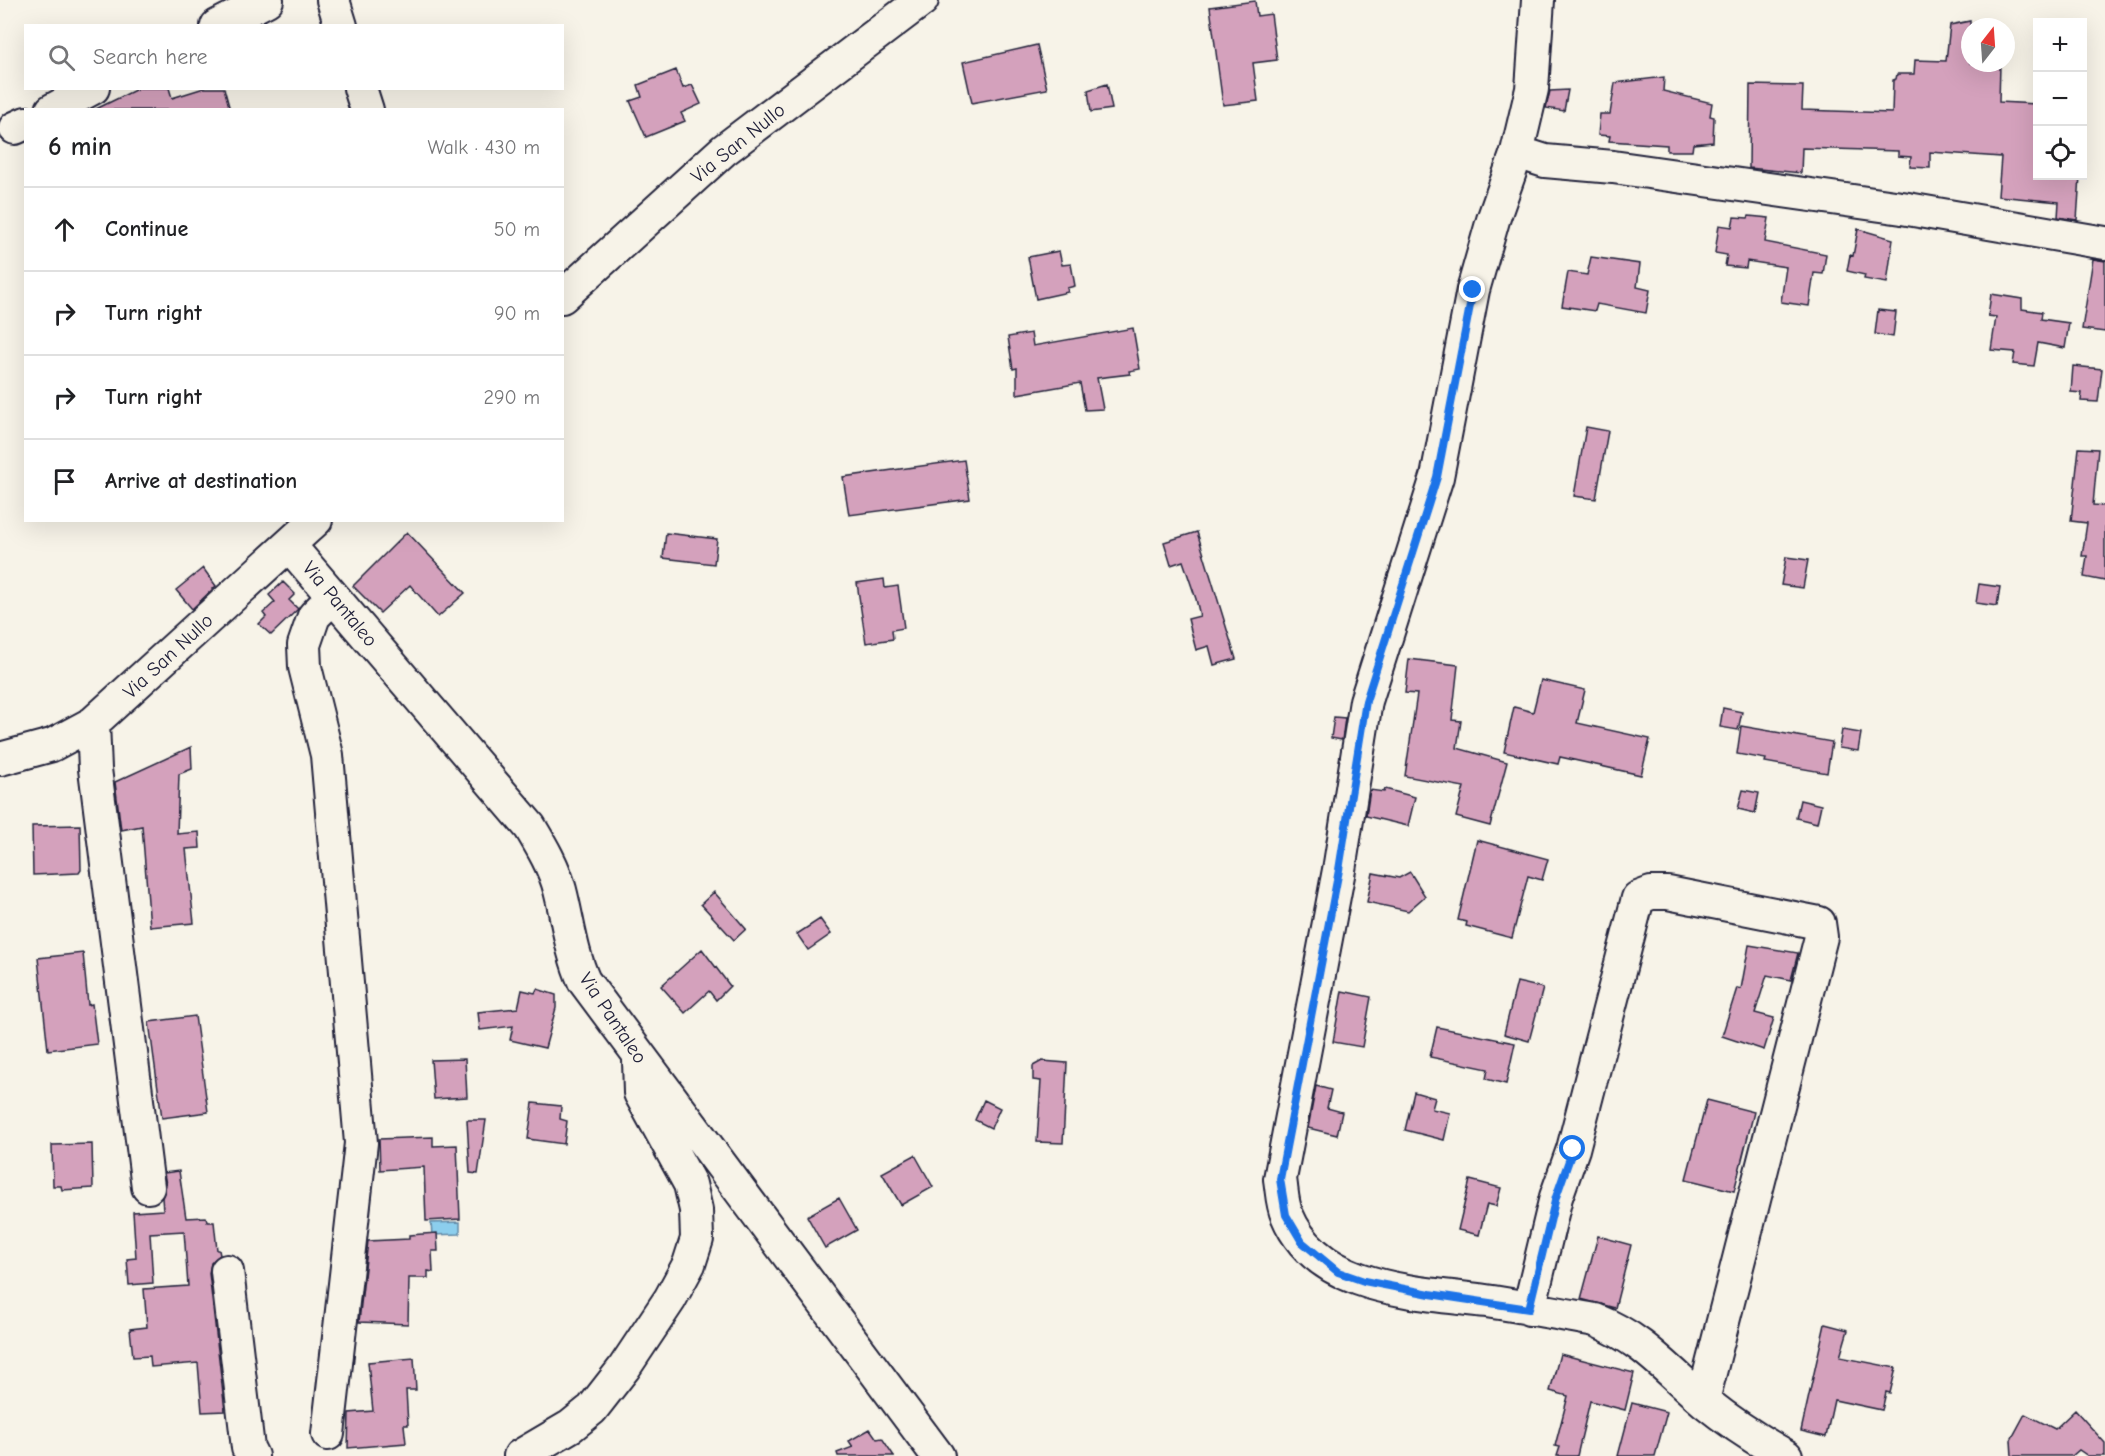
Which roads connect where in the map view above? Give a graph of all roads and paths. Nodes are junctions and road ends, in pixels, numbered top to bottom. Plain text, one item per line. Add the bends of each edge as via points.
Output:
1 (267, 0) edge
2 (333, 0) edge
3 (922, 0) edge
4 (1538, 0) edge
5 (221, 24) edge
6 (340, 24) edge
7 (89, 90) edge
8 (361, 90) edge
9 (56, 108) edge
10 (366, 108) edge
11 (1517, 152) junction
12 (2105, 243) edge
13 (564, 295) edge
14 (314, 522) edge
15 (289, 545) junction
16 (333, 597) junction
17 (93, 723) junction
18 (0, 759) edge
19 (638, 1056) junction
20 (148, 1187) dead end
21 (227, 1271) dead end
22 (1529, 1309) junction
23 (1702, 1400) junction
24 (328, 1434) dead end
25 (252, 1456) edge
26 (520, 1456) edge
27 (938, 1456) edge
28 (1786, 1456) edge

1 - 5 street
2 - 6 street
3 - 13 street, Via San Nullo via 724,150
4 - 11 street via 1532,90
7 - 9 street
8 - 10 street
11 - 12 street via 1545,161 1902,208
11 - 22 street via 1492,220 1473,290 1437,477 1366,701 1339,870 1280,1179 1286,1215 1302,1242 1338,1272 1430,1294
14 - 15 street, Via San Nullo
15 - 16 street, Via Pantaleo
15 - 17 street, Via San Nullo
16 - 19 street, Via Pantaleo via 530,826 560,888 574,958 584,981
16 - 24 street via 314,616 304,645 305,667 327,755 362,1143
17 - 18 street, Via San Nullo via 52,745
17 - 20 street via 95,769
19 - 26 street via 640,1093 690,1184 696,1210 689,1264 624,1368 592,1409
19 - 27 street, Via Pantaleo
21 - 25 street
22 - 23 street via 1595,1320 1620,1330 1653,1354
22 - 23 street via 1638,898 1668,893 1819,923 1821,937
23 - 28 street via 1740,1430

